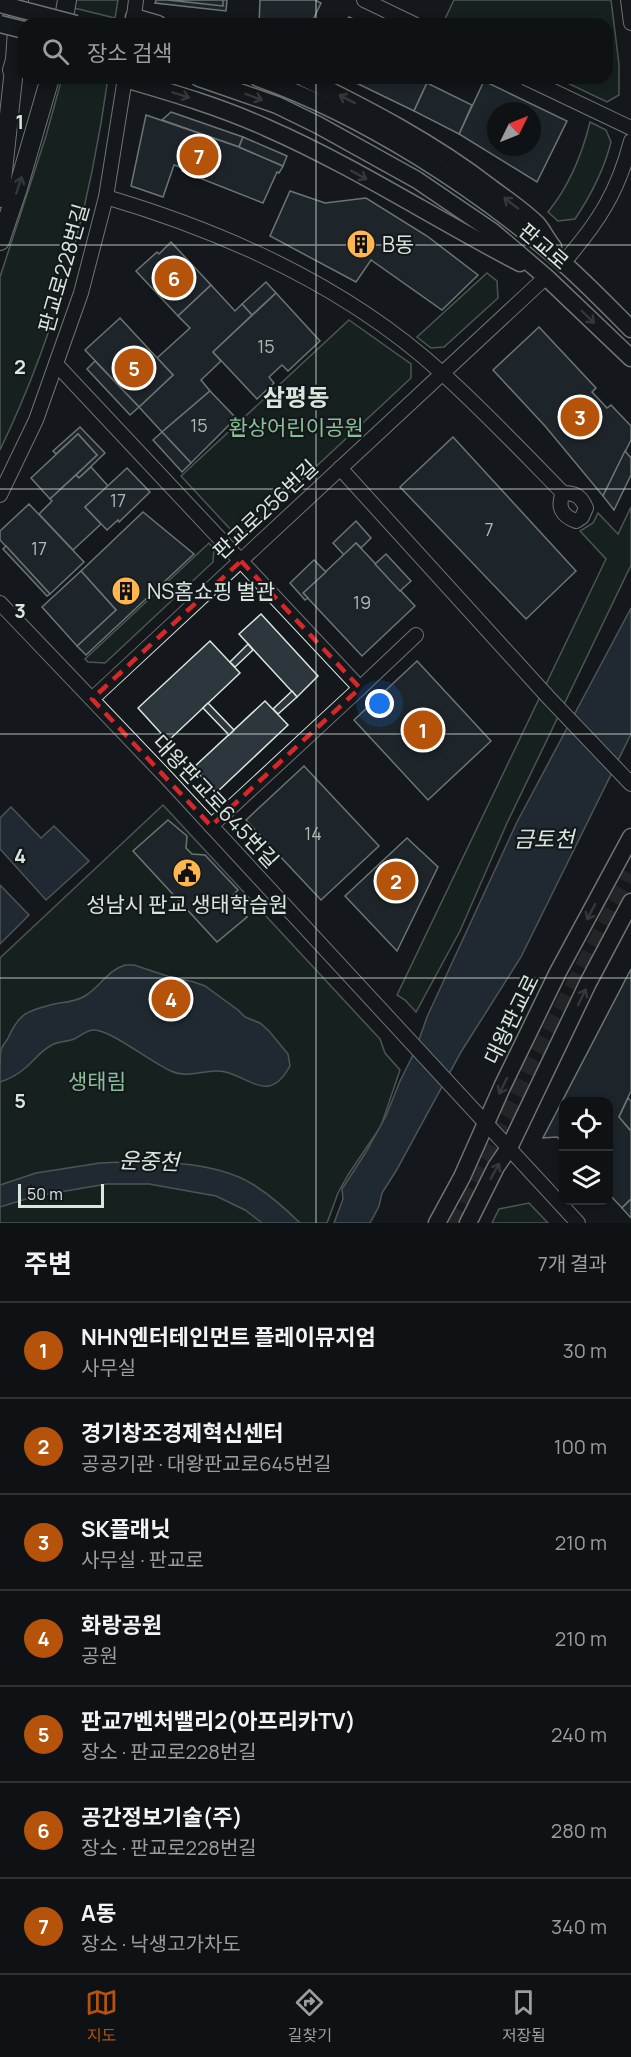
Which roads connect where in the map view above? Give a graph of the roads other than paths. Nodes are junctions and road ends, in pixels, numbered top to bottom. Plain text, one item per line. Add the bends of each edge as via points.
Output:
1 (19, 0) edge
2 (67, 0) edge
3 (364, 0) edge
4 (628, 0) edge
5 (0, 4) edge
6 (53, 18) edge
7 (64, 18) edge
8 (402, 18) edge
9 (631, 23) edge
10 (0, 24) edge
11 (18, 28) edge
12 (15, 60) junction
13 (48, 84) edge
14 (124, 84) edge
15 (145, 84) edge
16 (216, 84) edge
17 (276, 84) edge
18 (316, 84) edge
19 (539, 84) edge
20 (0, 105) edge
21 (631, 128) edge
22 (631, 141) edge
23 (106, 197) junction
24 (0, 198) edge
25 (0, 241) edge
26 (563, 262) junction
27 (546, 277) junction
28 (631, 329) edge
29 (631, 358) edge
30 (56, 364) junction
31 (442, 373) junction
32 (340, 468) junction
33 (562, 494) dead end
34 (0, 495) edge
35 (241, 561) junction
36 (0, 603) edge
37 (416, 635) dead end
38 (360, 688) junction
39 (92, 699) junction
40 (631, 784) edge
41 (211, 826) junction
42 (631, 837) edge
43 (631, 902) edge
44 (486, 1123) junction
45 (509, 1148) junction
46 (437, 1223) edge
47 (468, 1223) edge
48 (578, 1223) edge

1 - 12 highway
2 - 7 highway
3 - 8 street
4 - 9 street
5 - 6 main road, bridge
10 - 11 main road, bridge
12 - 20 highway
12 - 24 highway
25 -> 13 highway
14 - 23 street, 판교로228번길
15 -> 27 main road via 269,129 326,156
16 -> 27 main road, 판교로 via 287,110 417,180 492,231
17 - 26 main road, 판교로 via 384,137 426,163 504,214
26 -> 18 main road via 538,225 469,171 389,122
19 - 21 street
22 - 26 street via 609,202
23 - 30 street, 판교로228번길 via 81,293
23 - 31 street via 203,229 314,282 379,324
26 - 28 main road, 판교로
27 -> 29 main road, 판교로
27 - 31 street, 판교로256번길
30 - 34 street, 판교로228번길 via 36,420
30 - 35 street
31 - 32 street, 판교로256번길
31 - 33 street
32 - 35 street, 판교로256번길
32 - 40 street
35 - 38 street
35 - 39 street, 판교로256번길
36 - 39 street, 대왕판교로645번길
37 - 38 street
38 - 41 street
39 - 41 street, 대왕판교로645번길
41 - 44 street, 대왕판교로645번길
42 -> 44 main road, 대왕판교로 via 558,972
45 -> 43 main road
44 - 45 street, 대왕판교로645번길
44 - 46 main road, 대왕판교로
47 -> 45 main road
45 - 48 street, 대왕판교로645번길

